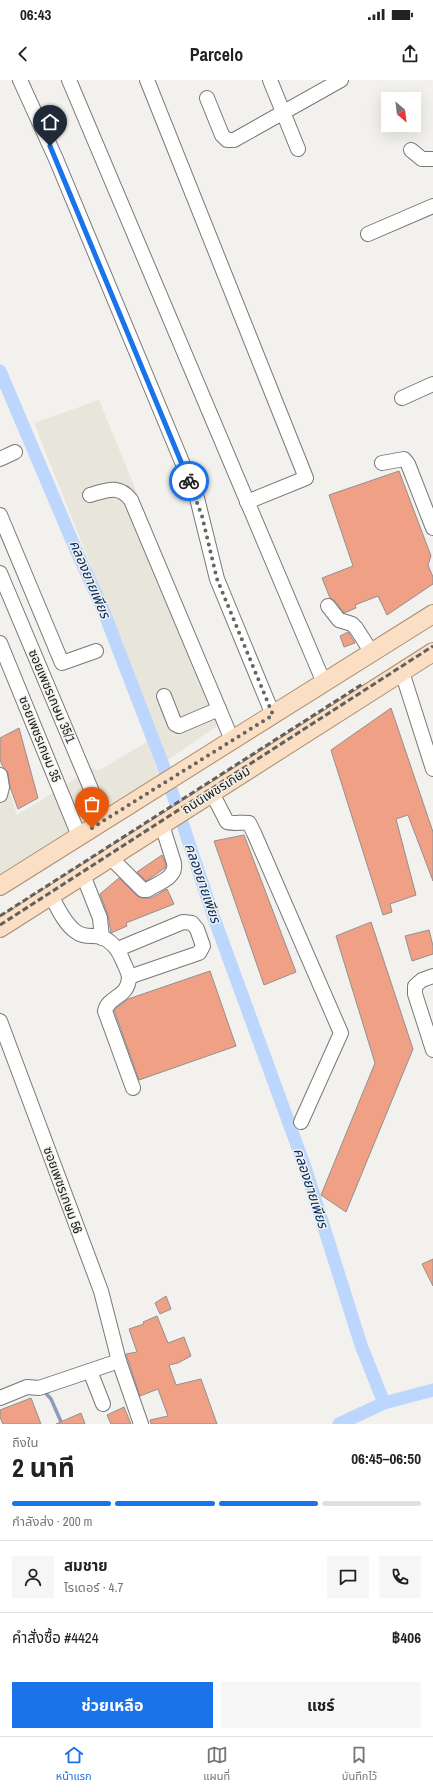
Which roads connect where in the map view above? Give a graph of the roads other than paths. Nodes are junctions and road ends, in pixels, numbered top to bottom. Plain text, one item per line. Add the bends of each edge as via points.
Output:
1 (20, 80) edge
2 (69, 80) edge
3 (147, 80) edge
4 (270, 80) edge
5 (342, 80) edge
6 (207, 98) dead end
7 (284, 112) junction
8 (298, 149) dead end
9 (411, 150) dead end
10 (433, 159) edge
11 (433, 206) edge
12 (368, 234) dead end
13 (433, 384) edge
14 (402, 398) dead end
15 (15, 452) dead end
16 (0, 459) edge
17 (382, 463) dead end
18 (90, 495) dead end
19 (247, 502) junction
20 (0, 515) edge
21 (433, 528) edge
22 (0, 573) edge
23 (328, 606) dead end
24 (433, 614) edge
25 (0, 643) edge
26 (96, 651) dead end
27 (58, 652) junction
28 (372, 653) junction
29 (433, 653) edge
30 (37, 661) junction
31 (402, 672) junction
32 (324, 683) junction
33 (164, 696) dead end
34 (219, 709) junction
35 (273, 715) junction
36 (232, 740) junction
37 (433, 769) edge
38 (0, 775) edge
39 (212, 793) junction
40 (0, 795) edge
41 (104, 820) junction
42 (163, 823) junction
43 (79, 836) junction
44 (111, 858) junction
45 (83, 876) junction
46 (0, 886) edge
47 (51, 896) junction
48 (0, 928) edge
49 (102, 938) junction
50 (118, 949) junction
51 (433, 976) edge
52 (129, 977) junction
53 (0, 1021) edge
54 (433, 1050) edge
55 (133, 1088) dead end
56 (301, 1122) dead end
57 (119, 1361) junction
58 (90, 1371) junction
59 (0, 1398) edge
60 (103, 1404) dead end
61 (141, 1424) edge

1 - 35 street via 56,159 197,498 217,579
2 - 19 street
3 - 19 street via 306,478
4 - 7 street
5 - 7 street
6 - 7 street via 222,135 227,140 234,140
7 - 8 street
9 - 10 street via 422,159
11 - 12 street
13 - 14 street
15 - 16 street
17 - 21 street via 404,459 408,464
18 - 34 street via 115,490 125,493 131,500
19 - 32 street
20 - 27 street
22 - 30 street, ซอยเพชรเกษม 35/1
23 - 28 street via 339,620 356,628
24 - 28 main road
25 - 43 street, ซอยเพชรเกษม 35
26 - 27 street via 62,663
27 - 30 street
28 - 32 main road
29 - 31 main road, ถนนเพชรเกษม
30 - 41 street, ซอยเพชรเกษม 35/1
31 - 37 street
31 - 39 main road, ถนนเพชรเกษม
32 - 35 main road
33 - 34 street via 175,724 179,726
34 - 36 street
35 - 36 main road
36 - 41 main road
38 - 40 street
39 - 42 main road, ถนนเพชรเกษม
39 - 56 street via 227,822 248,823 254,833 341,1033
41 - 43 main road
42 - 44 main road, ถนนเพชรเกษม
42 - 44 street via 174,863 175,870 172,875 147,890 142,890
43 - 46 main road
44 - 45 main road, ถนนเพชรเกษม
45 - 47 main road, ถนนเพชรเกษม
45 - 49 street via 100,918
47 - 48 main road, ถนนเพชรเกษม
47 - 49 street via 67,923 76,932
49 - 50 street
50 - 52 street
50 - 52 street via 183,922 192,923 203,946 199,953
51 - 54 street via 415,986 415,994
52 - 55 street via 125,991 109,1003 105,1011
53 - 57 street, ซอยเพชรเกษม 56 via 101,1291
57 - 58 street
57 - 61 street, ซอยเพชรเกษม 56
58 - 59 street via 41,1388 27,1387
58 - 60 street

